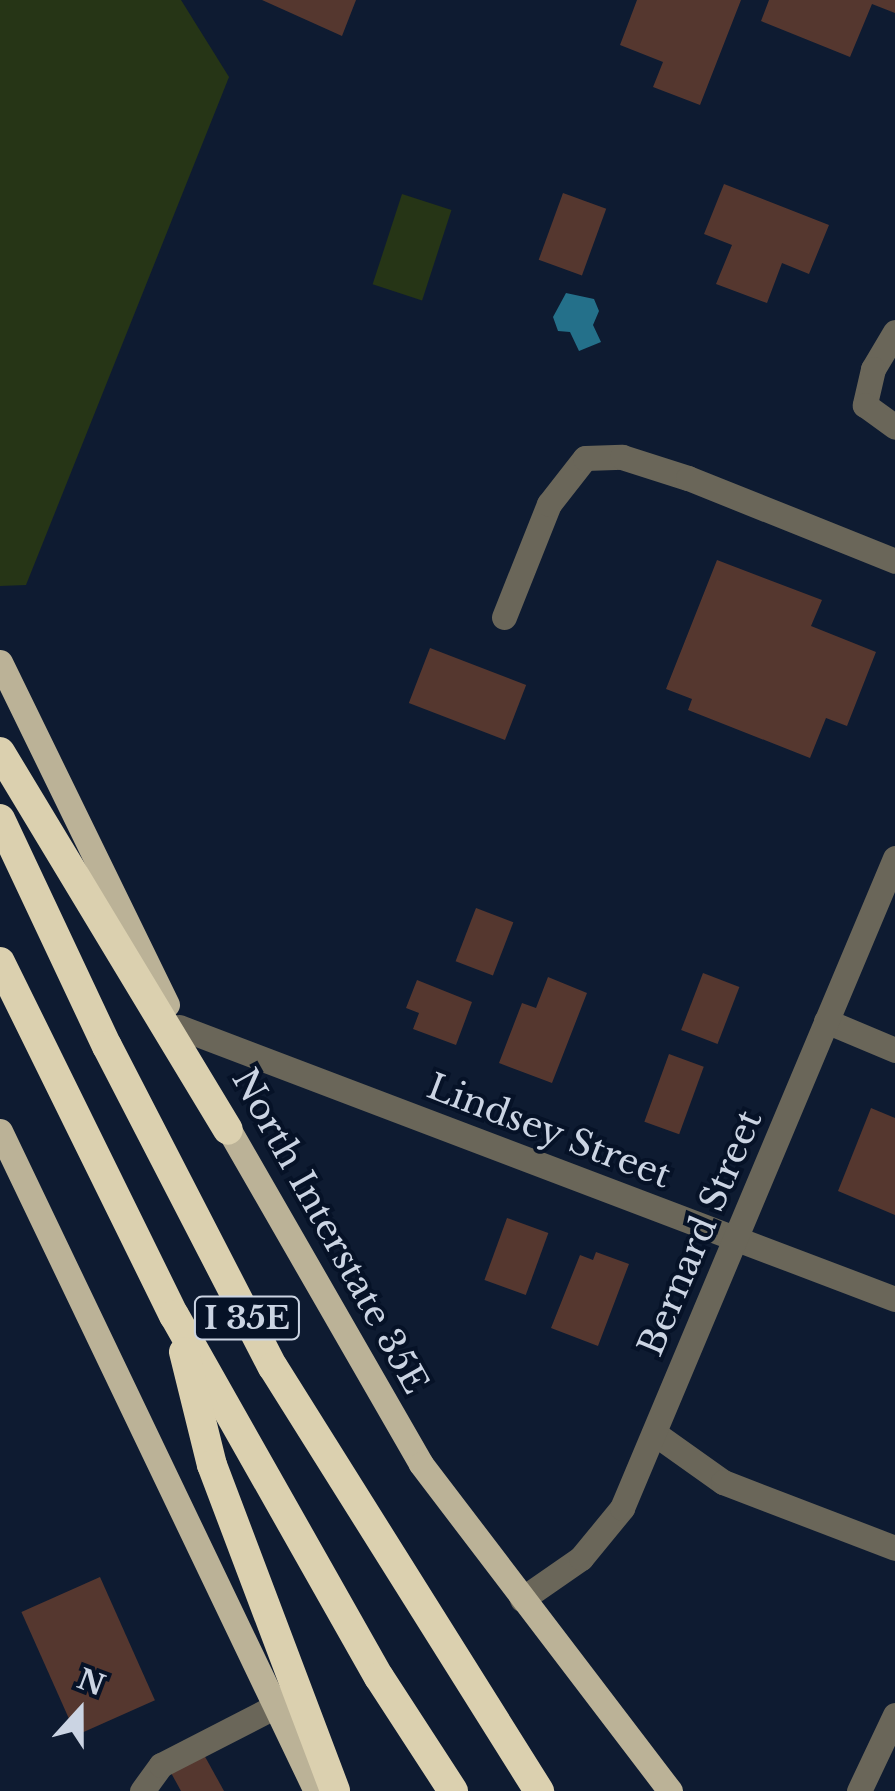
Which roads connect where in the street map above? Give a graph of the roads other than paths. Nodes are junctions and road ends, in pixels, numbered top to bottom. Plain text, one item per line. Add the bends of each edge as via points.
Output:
1 (895, 332) edge
2 (895, 427) edge
3 (895, 561) edge
4 (504, 617) dead end
5 (0, 662) edge
6 (0, 752) edge
7 (0, 819) edge
8 (895, 858) edge
9 (0, 962) edge
10 (826, 1021) junction
11 (180, 1027) junction
12 (895, 1050) edge
13 (228, 1130) junction
14 (0, 1131) edge
15 (736, 1239) junction
16 (895, 1298) edge
17 (174, 1315) junction
18 (654, 1433) junction
19 (895, 1548) edge
20 (522, 1598) junction
21 (274, 1707) junction
22 (895, 1715) edge
23 (142, 1791) edge
24 (316, 1791) edge
25 (335, 1791) edge
26 (453, 1791) edge
27 (540, 1791) edge
28 (670, 1791) edge
29 (859, 1791) edge

1 - 2 street via 865,394 865,405
3 - 4 street via 688,478 622,457 584,458 549,504
5 - 11 main road, North Interstate 35E via 80,836
6 - 13 highway
7 - 27 highway, I 35E via 107,1046 272,1367
8 - 10 street, Bernard Street
9 - 17 highway, I 35E
10 - 12 street
10 - 15 street, Bernard Street
11 - 13 main road, North Interstate 35E
11 - 15 street, Lindsey Street
13 - 20 main road, North Interstate 35E via 421,1464
14 - 21 main road
15 - 16 street, Lindsey Street
15 - 18 street, Bernard Street
17 - 25 highway via 212,1465
17 - 26 highway, I 35E via 379,1677
18 - 19 street via 723,1482
18 - 20 street, Bernard Street via 622,1508 598,1540
20 - 28 main road, North Interstate 35E
21 - 23 street via 160,1765
21 - 24 main road
22 - 29 street

